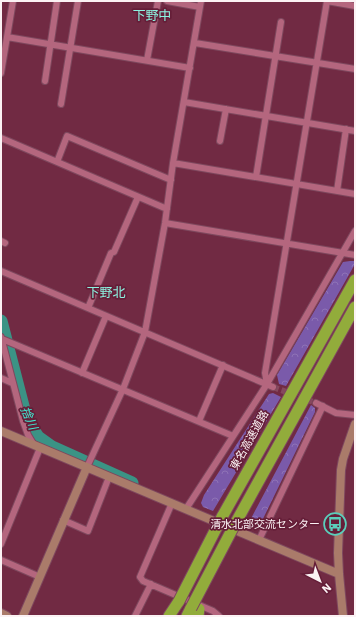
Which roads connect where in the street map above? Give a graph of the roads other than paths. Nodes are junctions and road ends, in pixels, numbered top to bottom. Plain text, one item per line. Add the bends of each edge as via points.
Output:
1 (13, 1) edge
2 (57, 1) edge
3 (78, 1) edge
4 (158, 1) edge
5 (167, 1) edge
6 (327, 1) edge
7 (200, 4) edge
8 (355, 6) edge
9 (281, 22) dead end
10 (7, 37) junction
11 (195, 42) junction
12 (51, 44) junction
13 (70, 47) junction
14 (276, 55) junction
15 (147, 60) junction
16 (318, 62) junction
17 (190, 68) junction
18 (355, 69) edge
19 (1, 73) edge
20 (45, 81) dead end
21 (184, 102) junction
22 (61, 104) dead end
23 (226, 109) junction
24 (266, 116) junction
25 (307, 123) junction
26 (346, 129) junction
27 (355, 130) edge
28 (1, 138) edge
29 (220, 141) dead end
30 (57, 162) junction
31 (173, 163) junction
32 (256, 177) junction
33 (171, 180) junction
34 (297, 184) junction
35 (337, 191) junction
36 (355, 194) edge
37 (138, 197) junction
38 (167, 209) junction
39 (165, 224) junction
40 (355, 231) edge
41 (287, 243) junction
42 (343, 252) junction
43 (355, 255) edge
44 (1, 271) edge
45 (355, 280) edge
46 (88, 308) junction
47 (355, 308) edge
48 (106, 316) junction
49 (145, 332) junction
50 (1, 338) edge
51 (223, 365) junction
52 (82, 373) junction
53 (1, 378) edge
54 (12, 383) junction
55 (270, 385) junction
56 (123, 389) junction
57 (316, 403) tunnel mouth
58 (323, 406) junction
59 (355, 415) edge
60 (199, 421) junction
61 (355, 424) edge
62 (1, 431) edge
63 (233, 436) junction
64 (37, 447) junction
65 (86, 467) junction
66 (109, 477) junction
67 (172, 503) junction
68 (186, 509) junction
69 (63, 520) junction
70 (259, 540) junction
71 (1, 544) edge
72 (1, 560) edge
73 (339, 574) junction
74 (40, 577) junction
75 (151, 584) junction
76 (194, 612) edge
77 (1, 613) edge
78 (7, 616) edge
79 (23, 616) edge
80 (135, 616) edge
81 (170, 616) edge
82 (220, 616) edge
83 (343, 616) edge

1 - 10 street
2 - 12 street
3 - 13 street
4 - 15 street
5 - 7 street
6 - 8 street
6 - 16 street
7 - 11 street
9 - 14 street
10 - 12 street
10 - 19 street
11 - 14 street
11 - 17 street
12 - 13 street
12 - 20 street
13 - 15 street
13 - 22 street
14 - 16 street
14 - 24 street
15 - 17 street
16 - 18 street
16 - 25 street
17 - 21 street
21 - 23 street
21 - 31 street
23 - 24 street
23 - 29 street
24 - 25 street
24 - 32 street
25 - 26 street
25 - 34 street
26 - 27 street
26 - 35 street
28 - 30 street
30 - 33 street via 67,136
30 - 37 street
31 - 32 street
31 - 33 street
32 - 34 street
33 - 38 street
34 - 35 street
34 - 41 street
35 - 36 street
37 - 38 street
37 - 46 street
38 - 39 street
39 - 41 street
39 - 49 street
40 - 42 street
41 - 42 street
41 - 55 street via 264,373
42 - 43 street
42 - 55 street
44 - 46 street
45 - 81 highway, 東名高速道路, bridge via 222,517
46 - 48 street
47 - 76 highway, bridge via 237,524
48 - 49 street
48 - 52 street
49 - 51 street
49 - 56 street
50 - 52 street
50 - 54 street
51 - 55 street
51 - 60 street
52 - 56 street
53 - 54 street
54 - 64 street via 28,435
55 - 63 street
56 - 60 street
56 - 65 street
57 - 58 street
58 - 59 street via 336,413
58 - 70 street
60 - 63 street
61 - 73 street via 341,470
62 - 64 street
63 - 68 street
64 - 65 street
64 - 71 street
65 - 66 street
65 - 69 street
66 - 67 street
66 - 69 street via 88,531
67 - 68 street
67 - 75 street via 140,576 143,581
68 - 70 street
69 - 74 street
70 - 73 street
72 - 74 street
73 - 83 street
74 - 79 street
75 - 80 street
75 - 82 street
77 - 78 street

